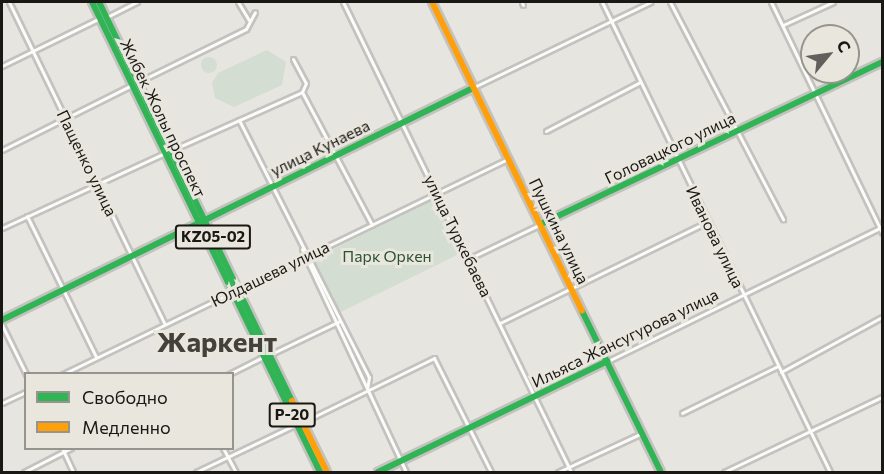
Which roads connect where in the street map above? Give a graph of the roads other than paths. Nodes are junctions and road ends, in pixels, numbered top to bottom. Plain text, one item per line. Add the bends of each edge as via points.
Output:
1 (9, 2) edge
2 (92, 2) edge
3 (99, 2) edge
4 (137, 2) edge
5 (238, 2) edge
6 (343, 2) edge
7 (432, 2) edge
8 (602, 2) edge
9 (651, 2) edge
10 (670, 2) edge
11 (771, 2) edge
12 (833, 2) edge
13 (255, 12) dead end
14 (103, 18) junction
15 (249, 20) junction
16 (611, 21) junction
17 (783, 25) junction
18 (32, 52) junction
19 (293, 59) dead end
20 (882, 62) edge
21 (2, 66) edge
22 (640, 82) junction
23 (135, 83) junction
24 (473, 88) junction
25 (303, 91) junction
26 (816, 93) junction
27 (65, 118) junction
28 (239, 120) junction
29 (402, 123) junction
30 (546, 131) dead end
31 (734, 132) junction
32 (2, 150) edge
33 (168, 152) junction
34 (338, 153) junction
35 (508, 159) junction
36 (677, 160) junction
37 (98, 184) junction
38 (271, 188) junction
39 (438, 192) junction
40 (27, 216) junction
41 (783, 219) dead end
42 (202, 222) junction
43 (707, 222) junction
44 (541, 224) junction
45 (372, 225) junction
46 (2, 228) edge
47 (881, 228) edge
48 (882, 234) edge
49 (302, 249) junction
50 (309, 255) junction
51 (133, 258) junction
52 (302, 258) junction
53 (470, 258) junction
54 (573, 289) junction
55 (235, 290) junction
56 (64, 291) junction
57 (743, 295) junction
58 (882, 317) edge
59 (2, 320) edge
60 (339, 321) junction
61 (500, 323) junction
62 (165, 324) junction
63 (334, 324) junction
64 (2, 325) edge
65 (266, 355) junction
66 (96, 358) junction
67 (608, 361) junction
68 (778, 366) junction
69 (25, 372) edge
70 (67, 372) edge
71 (233, 372) edge
72 (781, 372) junction
73 (367, 389) junction
74 (24, 393) edge
75 (536, 397) junction
76 (882, 397) edge
77 (2, 403) edge
78 (682, 414) dead end
79 (299, 423) junction
80 (471, 429) junction
81 (810, 431) junction
82 (642, 433) junction
83 (62, 450) edge
84 (224, 450) edge
85 (228, 458) junction
86 (401, 462) junction
87 (568, 467) junction
88 (24, 472) edge
89 (73, 472) edge
90 (196, 472) edge
91 (236, 472) edge
92 (320, 472) edge
93 (327, 472) edge
94 (378, 472) edge
95 (406, 472) edge
96 (491, 472) edge
97 (558, 472) edge
98 (571, 472) edge
99 (661, 472) edge
100 (724, 472) edge
101 (830, 472) edge

1 - 18 street, Пащенко улица
2 - 14 main road, Жибек Жолы проспект / KZ05-02
3 - 14 main road, Жибек Жолы проспект / KZ05-02
4 - 14 street
5 - 15 street
6 - 29 street, улица Туркебаева
7 - 24 main road, Пушкина улица
8 - 16 street, Иванова улица
9 - 16 street, улица Кунаева
10 - 31 street
11 - 17 street
12 - 17 street
13 - 15 street
14 - 18 street
14 - 23 main road, Жибек Жолы проспект / KZ05-02
15 - 23 street via 246,29
16 - 22 street, Иванова улица
16 - 24 street, улица Кунаева
17 - 26 street
18 - 21 street
18 - 27 street, Пащенко улица
19 - 25 street
20 - 26 main road, Головацкого улица
22 - 30 street
22 - 36 street, Иванова улица
23 - 27 street
23 - 33 main road, Жибек Жолы проспект / KZ05-02
24 - 29 main road, улица Кунаева
24 - 35 main road, Пушкина улица
25 - 28 street
25 - 34 street
26 - 31 main road, Головацкого улица
26 - 47 street
27 - 32 street
27 - 37 street, Пащенко улица
28 - 33 street
28 - 38 street
29 - 34 main road, улица Кунаева
29 - 39 street, улица Туркебаева
31 - 36 main road, Головацкого улица
31 - 41 street
33 - 37 street
33 - 42 main road, Жибек Жолы проспект / KZ05-02
34 - 38 main road, улица Кунаева
34 - 45 street
35 - 39 street, Юлдашева улица
35 - 44 main road, Пушкина улица
36 - 43 street, Иванова улица
36 - 44 main road, Головацкого улица
37 - 40 street
37 - 51 street, Пащенко улица
38 - 42 main road, улица Кунаева
38 - 49 street
39 - 45 street, Юлдашева улица
39 - 53 street, улица Туркебаева
40 - 46 street
40 - 56 street
42 - 51 main road, улица Кунаева
42 - 55 main road, Жибек Жолы проспект / KZ05-02
43 - 54 street
43 - 57 street, Иванова улица
44 - 53 street, Головацкого улица
44 - 54 main road, Пушкина улица
45 - 50 street, Юлдашева улица
47 - 48 street
47 - 57 street, Ильяса Жансугурова улица
49 - 50 street
49 - 52 street
50 - 52 street, Юлдашева улица
50 - 60 street
51 - 56 main road, улица Кунаева
51 - 62 street, Пащенко улица
52 - 55 street, Юлдашева улица
52 - 63 street
53 - 61 street, улица Туркебаева
54 - 61 street
54 - 67 main road, Пушкина улица
55 - 62 street, Юлдашева улица
55 - 65 main road, Жибек Жолы проспект / KZ05-02
56 - 59 main road, улица Кунаева
56 - 66 street
57 - 67 street, Ильяса Жансугурова улица
57 - 68 street, Иванова улица
58 - 72 street
60 - 63 street
60 - 73 street via 369,377
61 - 75 street, улица Туркебаева
62 - 66 street, Юлдашева улица
63 - 65 street
63 - 73 street
64 - 69 street
65 - 71 street
65 - 79 main road, Жибек Жолы проспект / Р-20
66 - 70 street, Юлдашева улица
67 - 75 main road, Ильяса Жансугурова улица
67 - 82 main road, Пушкина улица
68 - 72 street, Иванова улица
68 - 78 street
72 - 81 street, Иванова улица
73 - 79 street
73 - 80 street via 434,358
73 - 86 street
74 - 77 street
75 - 80 main road, Ильяса Жансугурова улица
75 - 87 street, улица Туркебаева
76 - 81 street
79 - 85 street
79 - 92 main road, Жибек Жолы проспект / Р-20
79 - 93 main road, Жибек Жолы проспект
80 - 86 main road, Ильяса Жансугурова улица
80 - 96 street
81 - 100 street
81 - 101 street, Иванова улица
82 - 87 street
82 - 99 main road, Пушкина улица
83 - 88 street
83 - 89 street
84 - 85 street
85 - 90 street
85 - 91 street
86 - 94 main road, Ильяса Жансугурова улица
86 - 95 street
87 - 97 street
87 - 98 street, улица Туркебаева

